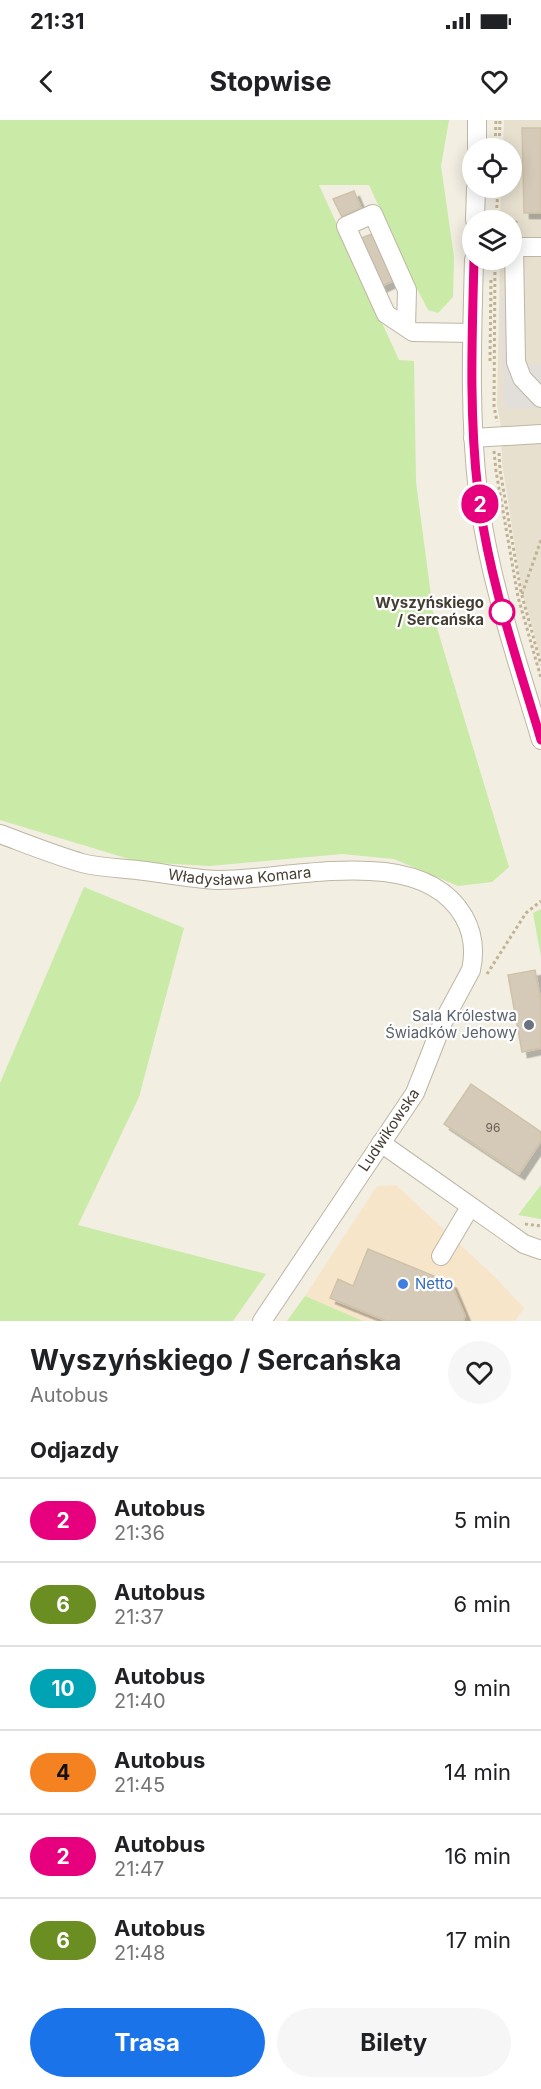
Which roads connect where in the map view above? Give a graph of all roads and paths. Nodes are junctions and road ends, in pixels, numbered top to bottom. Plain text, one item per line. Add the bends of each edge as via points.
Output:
1 (477, 120) edge
2 (498, 120) edge
3 (477, 138) edge
4 (497, 138) edge
5 (541, 247) edge
6 (474, 270) edge
7 (494, 270) edge
8 (494, 270) edge
9 (406, 327) junction
10 (472, 333) junction
11 (541, 398) edge
12 (492, 425) dead end
13 (498, 428) dead end
14 (541, 434) edge
15 (473, 438) junction
16 (499, 445) dead end
17 (494, 449) dead end
18 (541, 540) edge
19 (520, 596) junction
20 (541, 666) edge
21 (541, 678) edge
22 (541, 741) edge
23 (0, 834) edge
24 (541, 901) edge
25 (467, 922) joint
26 (485, 977) dead end
27 (381, 1143) junction
28 (470, 1207) junction
29 (508, 1233) junction
30 (541, 1240) edge
31 (541, 1250) edge
32 (441, 1256) dead end
33 (262, 1321) edge

1 - 3 street
2 - 4 path
5 - 11 street via 514,248 516,362 522,378
6 - 10 street
7 - 12 path
8 - 13 path via 494,406
9 - 9 street via 407,290 373,214 346,226 386,314
9 - 10 street via 413,332
10 - 15 street
14 - 15 street
15 - 22 street via 479,495 502,612
16 - 19 path
17 - 19 path
18 - 19 path
19 - 20 path
19 - 21 path
23 - 25 street, Władysława Komara via 83,863 217,880 373,871 404,875 438,888
24 - 26 path via 526,913
25 - 27 street, Ludwikowska via 473,952 468,978 443,1022 415,1093
27 - 28 street
27 - 33 street, Ludwikowska
28 - 29 street
28 - 32 street
29 - 30 street
29 - 31 street

